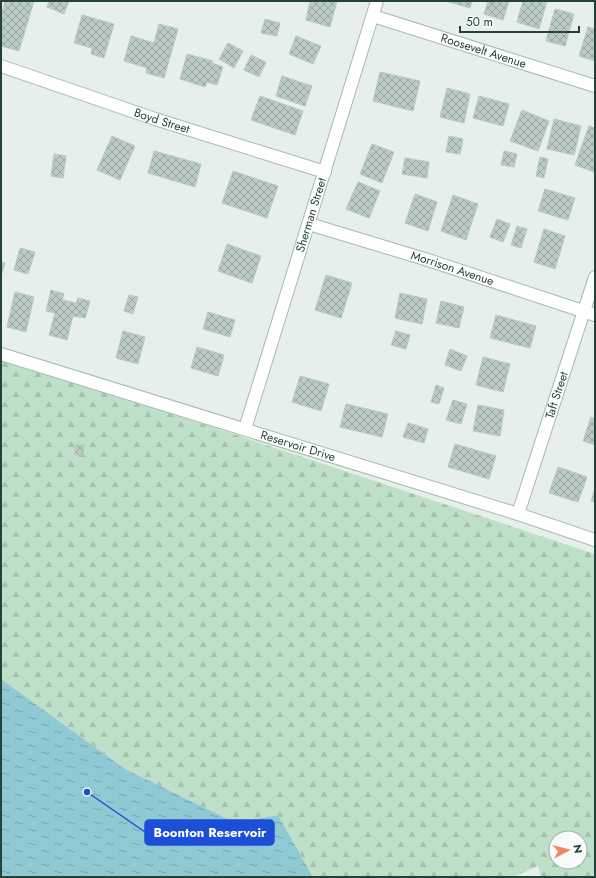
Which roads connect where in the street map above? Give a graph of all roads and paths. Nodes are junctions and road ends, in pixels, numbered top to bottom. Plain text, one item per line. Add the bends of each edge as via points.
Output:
1 (377, 1) edge
2 (372, 16) junction
3 (1, 66) edge
4 (595, 86) edge
5 (325, 172) junction
6 (309, 224) junction
7 (595, 277) edge
8 (589, 313) edge
9 (1, 354) edge
10 (245, 429) junction
11 (518, 514) junction
12 (595, 540) edge

1 - 2 street, Sherman Street
2 - 4 street, Roosevelt Avenue
2 - 5 street, Sherman Street
3 - 5 street, Boyd Street via 155,119
5 - 6 street, Sherman Street
6 - 8 street, Morrison Avenue
6 - 10 street, Sherman Street
7 - 8 street, Taft Street
8 - 11 street, Taft Street
9 - 10 street, Reservoir Drive
10 - 11 street, Reservoir Drive
11 - 12 street, Reservoir Drive

